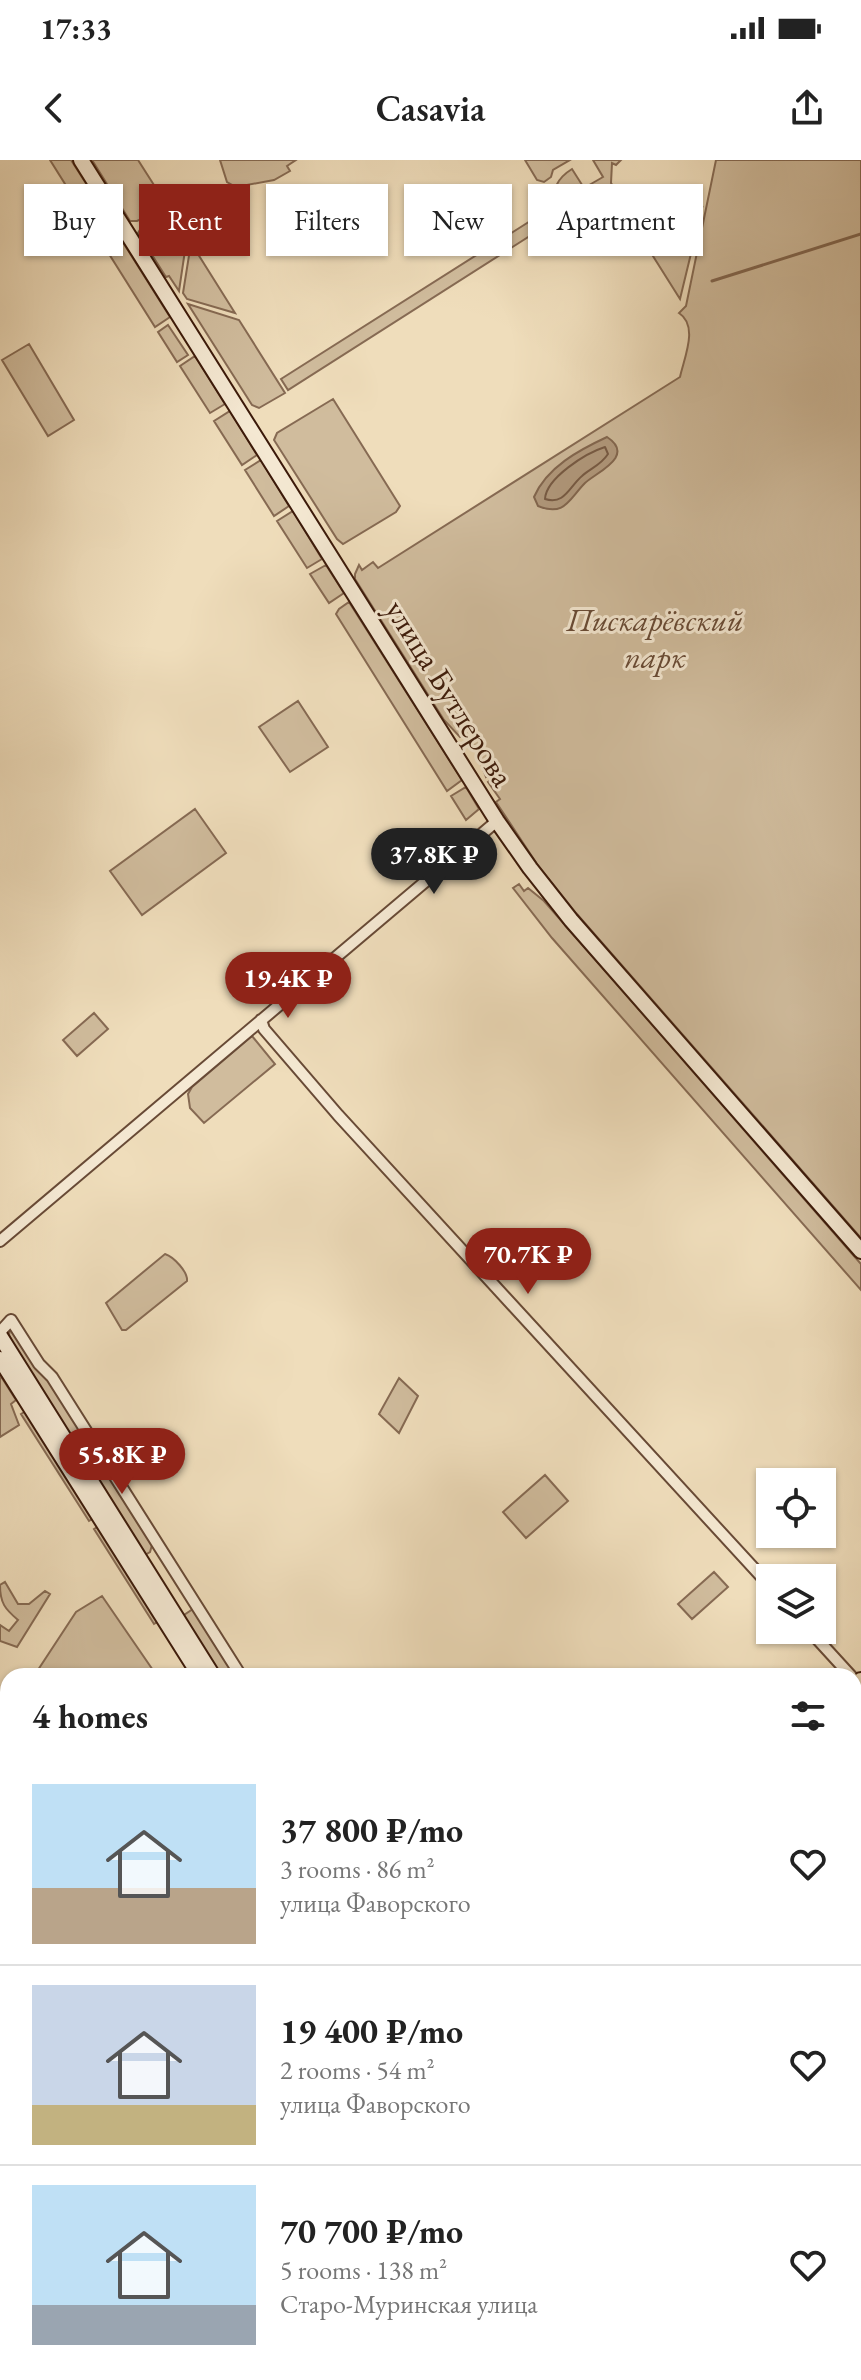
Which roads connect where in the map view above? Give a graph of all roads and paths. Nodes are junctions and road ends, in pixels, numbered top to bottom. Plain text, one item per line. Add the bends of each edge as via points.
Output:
1 (81, 160) edge
2 (497, 821) junction
3 (261, 1020) junction
4 (0, 1241) edge
5 (861, 1251) edge
6 (0, 1334) edge
7 (0, 1359) edge
8 (756, 1571) edge
9 (822, 1644) edge
10 (195, 1668) edge
11 (208, 1668) edge
12 (236, 1668) edge
13 (844, 1668) edge

1 - 2 street, улица Бутлерова
2 - 3 street
2 - 5 street, улица Бутлерова via 571,920
3 - 4 street
3 - 8 street via 338,1115
6 - 11 street
6 - 12 street via 11,1320
7 - 10 street
9 - 13 street

